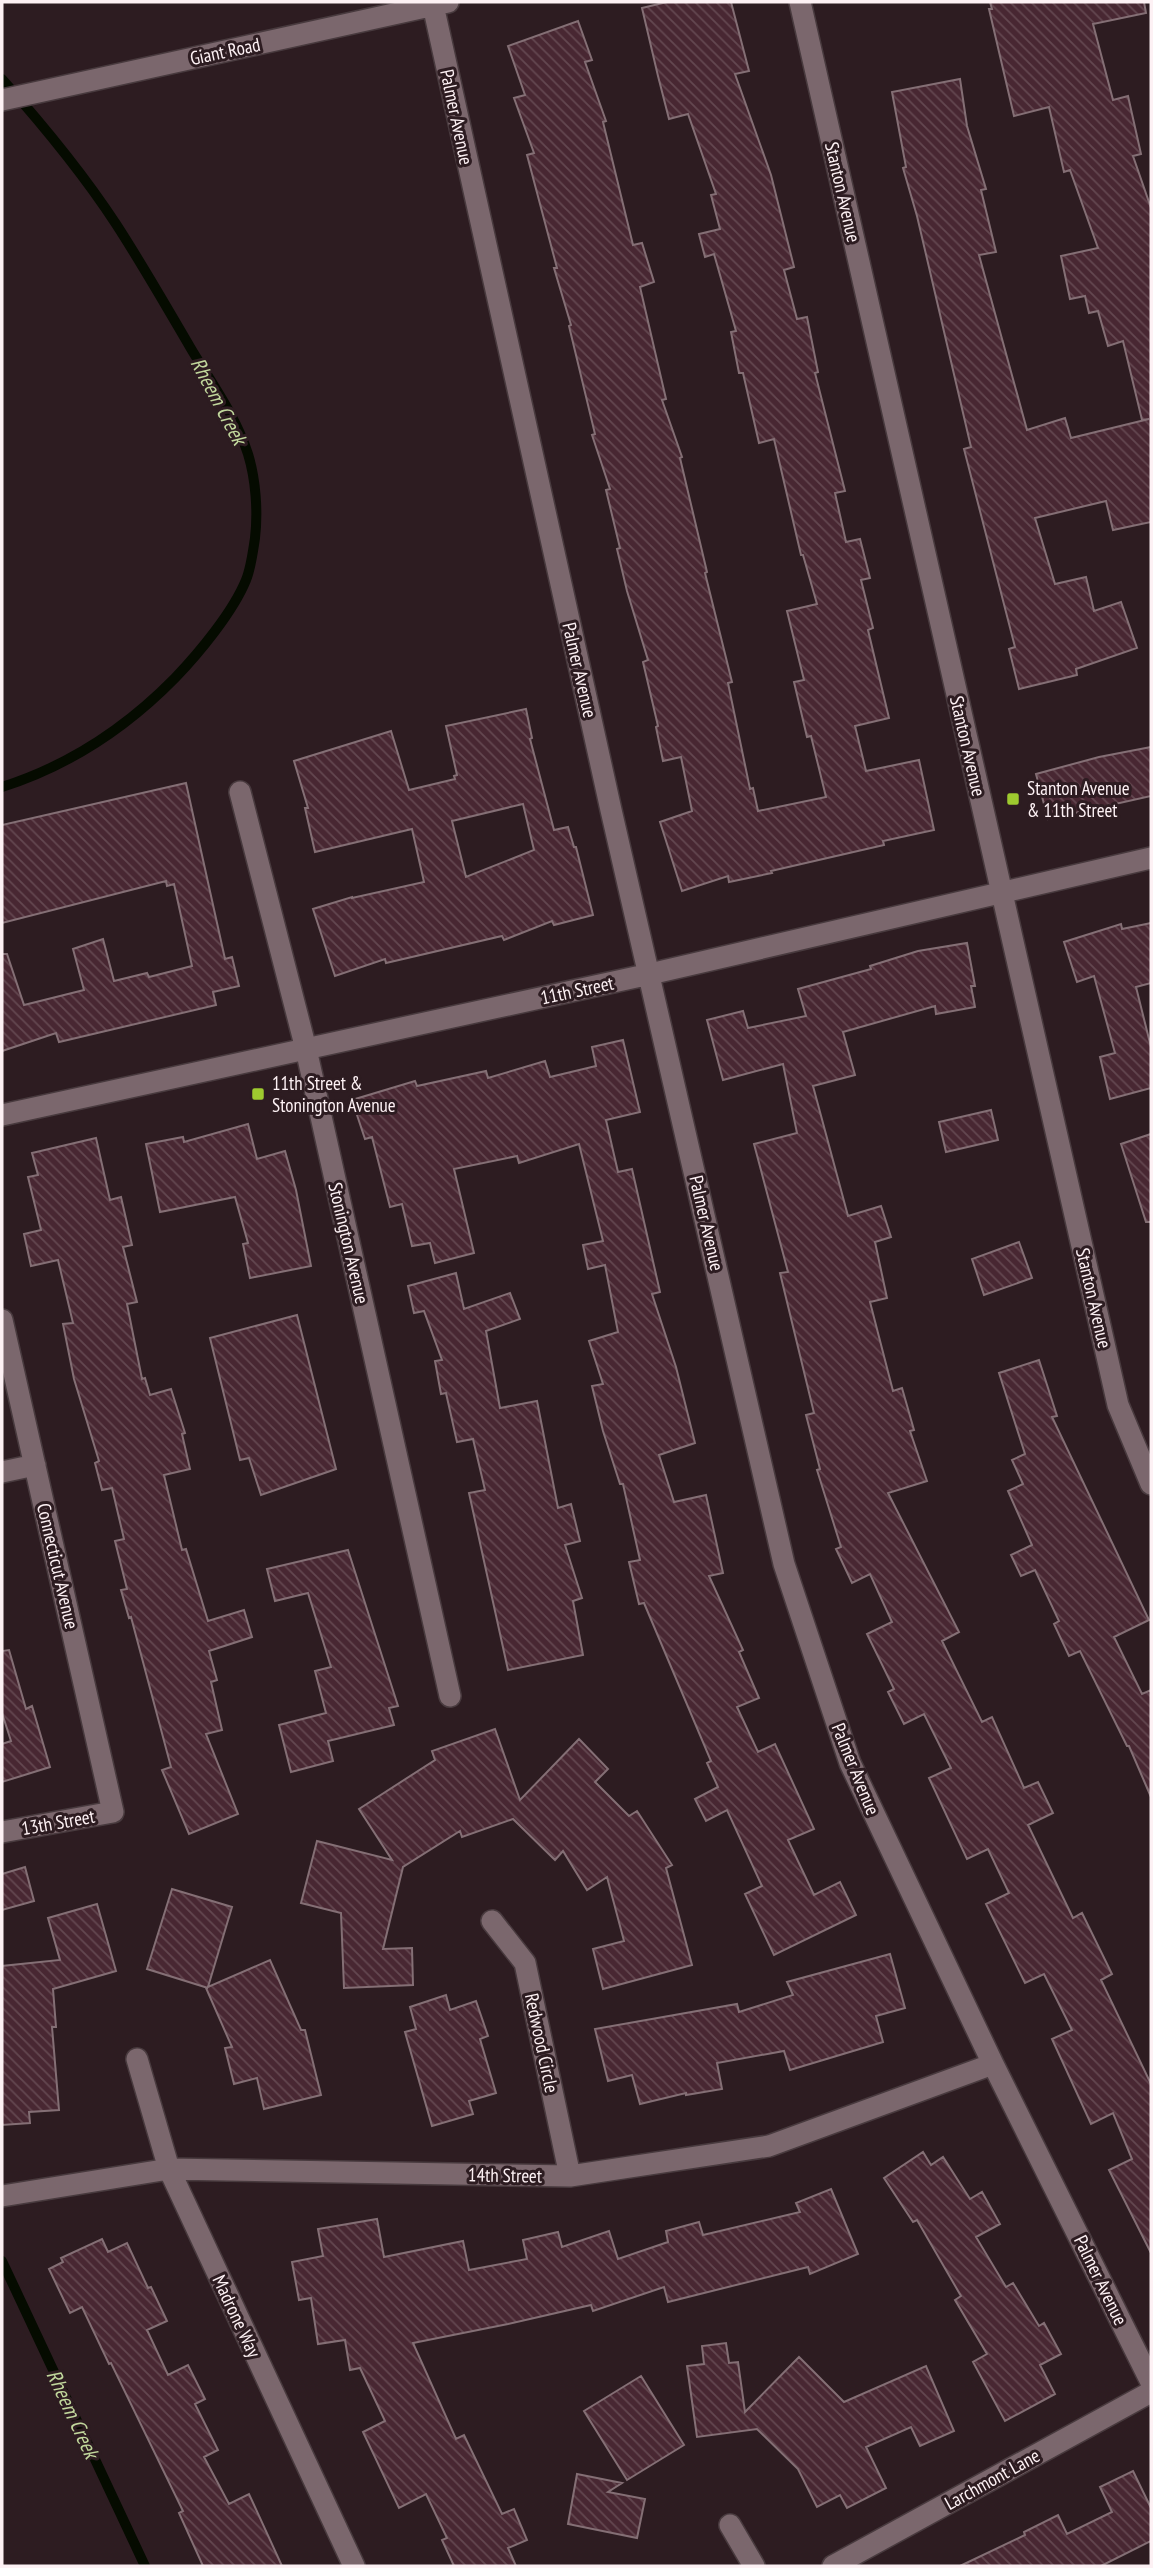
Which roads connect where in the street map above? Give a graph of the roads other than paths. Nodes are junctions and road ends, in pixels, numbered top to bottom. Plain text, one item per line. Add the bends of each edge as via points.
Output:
1 (800, 2) edge
2 (440, 4) edge
3 (2, 100) edge
4 (240, 792) dead end
5 (1151, 858) edge
6 (1001, 893) junction
7 (650, 974) junction
8 (306, 1049) junction
9 (2, 1115) edge
10 (2, 1320) edge
11 (35, 1465) junction
12 (2, 1472) edge
13 (1151, 1485) edge
14 (450, 1696) dead end
15 (113, 1812) joint
16 (2, 1832) edge
17 (492, 1921) dead end
18 (136, 2059) dead end
19 (993, 2064) junction
20 (169, 2169) junction
21 (570, 2176) junction
22 (2, 2196) edge
23 (1151, 2382) edge
24 (1151, 2392) edge
25 (730, 2525) dead end
26 (354, 2566) edge
27 (754, 2566) edge
28 (832, 2566) edge

1 - 6 street, Stanton Avenue
2 - 3 street, Giant Road
2 - 7 street, Palmer Avenue
4 - 8 street, Stonington Avenue
5 - 6 street, 11th Street
6 - 7 street, 11th Street
6 - 13 street, Stanton Avenue via 1118,1405
7 - 8 street, 11th Street
7 - 19 street, Palmer Avenue via 784,1563 850,1763
8 - 9 street, 11th Street
8 - 14 street, Stonington Avenue
10 - 11 street, Connecticut Avenue
11 - 12 street
11 - 15 street, Connecticut Avenue
15 - 16 street, 13th Street
17 - 21 street, Redwood Circle via 525,1962
18 - 20 street, Madrone Way
19 - 21 street, 14th Street via 769,2146
19 - 23 street, Palmer Avenue
20 - 21 street, 14th Street
20 - 22 street, 14th Street
20 - 26 street, Madrone Way
24 - 28 street, Larchmont Lane
25 - 27 street

